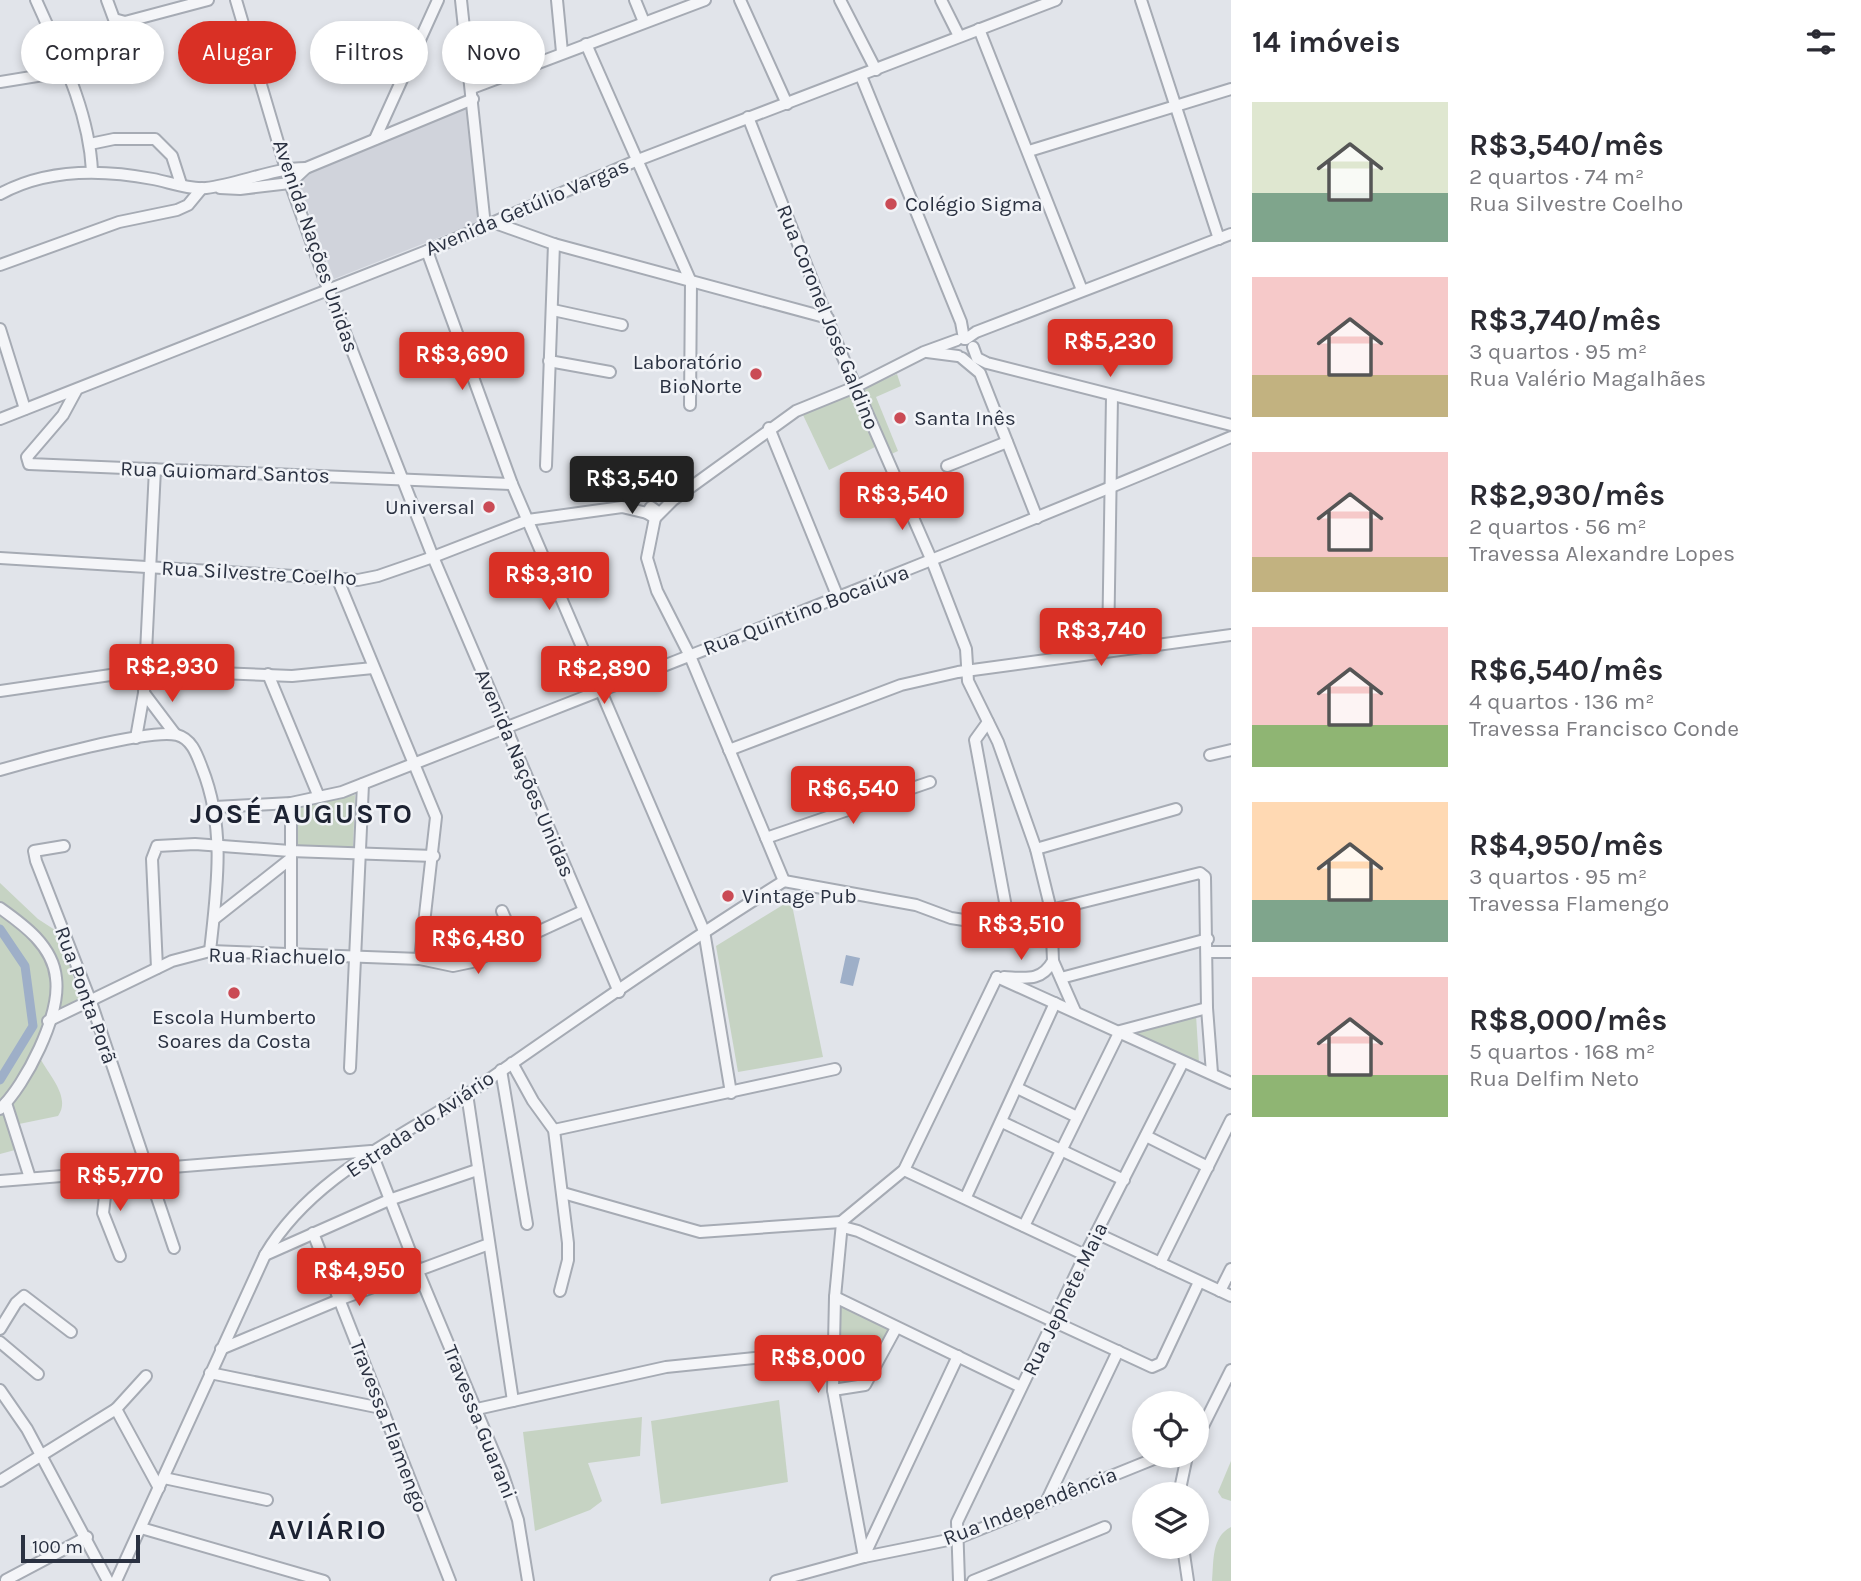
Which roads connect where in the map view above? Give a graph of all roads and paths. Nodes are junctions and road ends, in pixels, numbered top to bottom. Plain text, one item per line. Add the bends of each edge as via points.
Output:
1 (36, 0) edge
2 (107, 0) edge
3 (208, 0) edge
4 (236, 0) edge
5 (438, 0) edge
6 (461, 0) edge
7 (557, 0) edge
8 (635, 0) edge
9 (705, 0) edge
10 (740, 0) edge
11 (840, 0) edge
12 (941, 0) edge
13 (1056, 0) edge
14 (1140, 0) edge
15 (1039, 3) edge
16 (45, 21) edge
17 (644, 22) junction
18 (979, 29) junction
19 (959, 36) junction
20 (586, 44) junction
21 (562, 52) junction
22 (876, 70) junction
23 (861, 76) junction
24 (21, 79) edge
25 (0, 82) edge
26 (72, 84) edge
27 (1231, 89) edge
28 (473, 93) junction
29 (788, 104) junction
30 (1173, 107) junction
31 (748, 117) junction
32 (375, 139) junction
33 (90, 144) junction
34 (1029, 151) junction
35 (638, 160) junction
36 (286, 168) junction
37 (306, 168) junction
38 (92, 171) junction
39 (290, 183) junction
40 (181, 184) junction
41 (208, 187) junction
42 (0, 194) edge
43 (490, 225) junction
44 (1231, 234) edge
45 (1219, 239) junction
46 (554, 244) junction
47 (427, 251) junction
48 (0, 265) edge
49 (691, 282) junction
50 (328, 289) junction
51 (1082, 290) junction
52 (553, 310) junction
53 (828, 318) junction
54 (622, 325) dead end
55 (0, 329) edge
56 (968, 340) junction
57 (924, 352) junction
58 (960, 357) junction
59 (549, 361) junction
60 (983, 368) junction
61 (610, 372) dead end
62 (855, 387) junction
63 (76, 391) junction
64 (1112, 396) junction
65 (690, 405) dead end
66 (25, 409) junction
67 (0, 419) edge
68 (1231, 425) edge
69 (769, 428) junction
70 (1231, 438) edge
71 (1007, 442) junction
72 (546, 466) dead end
73 (947, 466) dead end
74 (155, 469) junction
75 (403, 478) junction
76 (512, 484) junction
77 (1112, 488) junction
78 (652, 512) junction
79 (1037, 517) junction
80 (528, 520) junction
81 (433, 557) junction
82 (0, 558) edge
83 (932, 561) junction
84 (152, 567) junction
85 (338, 580) junction
86 (837, 595) junction
87 (1231, 635) edge
88 (1108, 651) junction
89 (690, 656) junction
90 (373, 668) junction
91 (145, 670) junction
92 (967, 672) junction
93 (268, 674) junction
94 (0, 691) edge
95 (599, 691) junction
96 (144, 693) junction
97 (988, 722) junction
98 (506, 727) junction
99 (175, 734) junction
100 (136, 738) junction
101 (729, 750) junction
102 (1231, 750) edge
103 (1210, 755) dead end
104 (416, 764) junction
105 (0, 770) edge
106 (930, 782) dead end
107 (363, 784) junction
108 (319, 797) junction
109 (291, 803) junction
110 (215, 807) junction
111 (1176, 809) dead end
112 (766, 838) junction
113 (64, 846) dead end
114 (220, 846) junction
115 (1036, 849) junction
116 (361, 851) junction
117 (289, 855) junction
118 (434, 856) junction
119 (784, 881) junction
120 (0, 908) edge
121 (1051, 910) junction
122 (502, 911) dead end
123 (583, 911) junction
124 (1008, 918) junction
125 (214, 919) junction
126 (704, 931) junction
127 (1208, 939) junction
128 (515, 941) junction
129 (211, 951) junction
130 (1231, 952) edge
131 (1208, 953) junction
132 (291, 956) junction
133 (357, 958) junction
134 (420, 960) junction
135 (1053, 961) junction
136 (156, 968) junction
137 (998, 977) junction
138 (1036, 978) junction
139 (1061, 978) junction
140 (619, 992) junction
141 (1034, 993) junction
142 (91, 1002) junction
143 (1055, 1003) junction
144 (1207, 1008) junction
145 (1074, 1010) junction
146 (48, 1021) junction
147 (1120, 1031) junction
148 (1183, 1062) junction
149 (512, 1063) junction
150 (350, 1068) dead end
151 (835, 1069) dead end
152 (501, 1070) junction
153 (1212, 1073) junction
154 (1231, 1083) edge
155 (1017, 1088) junction
156 (731, 1093) junction
157 (467, 1094) junction
158 (3, 1106) edge
159 (1076, 1116) junction
160 (1231, 1120) edge
161 (1002, 1122) junction
162 (554, 1130) junction
163 (1146, 1136) junction
164 (1059, 1150) junction
165 (372, 1151) junction
166 (146, 1167) junction
167 (1208, 1167) junction
168 (477, 1170) junction
169 (904, 1170) junction
170 (108, 1171) junction
171 (30, 1178) junction
172 (1124, 1180) junction
173 (0, 1181) edge
174 (563, 1193) junction
175 (966, 1197) junction
176 (389, 1200) junction
177 (527, 1224) dead end
178 (842, 1225) junction
179 (1024, 1226) junction
180 (313, 1233) junction
181 (1096, 1233) junction
182 (489, 1244) junction
183 (174, 1248) dead end
184 (265, 1255) junction
185 (1085, 1255) junction
186 (120, 1256) dead end
187 (1160, 1264) junction
188 (417, 1269) junction
189 (1231, 1269) edge
190 (1199, 1282) junction
191 (560, 1291) dead end
192 (1220, 1291) junction
193 (1231, 1296) edge
194 (835, 1297) junction
195 (341, 1299) junction
196 (1055, 1322) junction
197 (896, 1328) junction
198 (0, 1329) edge
199 (71, 1332) dead end
200 (0, 1342) edge
201 (221, 1349) junction
202 (834, 1350) junction
203 (1118, 1351) junction
204 (958, 1356) junction
205 (1231, 1370) edge
206 (210, 1373) junction
207 (38, 1374) dead end
208 (146, 1376) dead end
209 (1021, 1387) junction
210 (833, 1390) junction
211 (0, 1391) edge
212 (513, 1401) junction
213 (382, 1408) junction
214 (116, 1409) junction
215 (477, 1409) junction
216 (1209, 1414) edge
217 (43, 1457) junction
218 (1132, 1467) edge
219 (0, 1481) edge
220 (161, 1483) junction
221 (267, 1500) dead end
222 (1047, 1500) junction
223 (1105, 1527) dead end
224 (141, 1528) junction
225 (87, 1538) junction
226 (958, 1538) junction
227 (864, 1556) junction
228 (1185, 1559) edge
229 (6, 1580) edge
230 (108, 1581) edge
231 (116, 1581) edge
232 (324, 1581) edge
233 (450, 1581) edge
234 (528, 1581) edge
235 (776, 1581) edge
236 (959, 1581) edge
237 (974, 1581) edge
238 (1188, 1581) edge

1 - 16 street
2 - 3 street via 114,19 120,22
4 - 36 street, Avenida Nações Unidas
5 - 32 street
6 - 28 street
7 - 21 street
8 - 17 street
9 - 17 street
10 - 29 street
11 - 22 street
12 - 19 street
13 - 15 street, Avenida Getúlio Vargas
14 - 30 street
15 - 18 street, Avenida Getúlio Vargas
17 - 20 street
18 - 19 street, Avenida Getúlio Vargas
18 - 34 street
19 - 22 street, Avenida Getúlio Vargas
20 - 21 street
20 - 35 street
21 - 28 street
22 - 23 street, Avenida Getúlio Vargas
23 - 29 street, Avenida Getúlio Vargas
23 - 56 street
24 - 25 street
26 - 33 street
27 - 30 street
28 - 32 street
28 - 43 street
29 - 31 street, Avenida Getúlio Vargas
30 - 34 street
30 - 45 street
31 - 35 street, Avenida Getúlio Vargas
31 - 53 street, Rua Coronel José Galdino
32 - 37 street
33 - 38 street
33 - 40 street via 155,139 172,156
34 - 51 street
35 - 43 street, Avenida Getúlio Vargas
35 - 49 street
36 - 37 street
36 - 39 street, Avenida Nações Unidas
36 - 41 street
37 - 39 street
38 - 40 street
38 - 42 street via 60,174
39 - 41 street via 240,189
39 - 50 street, Avenida Nações Unidas
40 - 41 street
41 - 48 street via 188,205 119,222
43 - 46 street
43 - 47 street, Avenida Getúlio Vargas
44 - 45 street
45 - 51 street
46 - 49 street
46 - 52 street
47 - 50 street, Avenida Getúlio Vargas
47 - 76 street
49 - 53 street
49 - 65 street
50 - 63 street, Avenida Getúlio Vargas
50 - 75 street, Avenida Nações Unidas
51 - 56 street
52 - 54 street
52 - 59 street
53 - 62 street, Rua Coronel José Galdino
55 - 66 street
56 - 57 street
56 - 58 street via 970,355
56 - 58 street via 953,346
56 - 60 street
57 - 58 street
57 - 62 street
58 - 60 street
59 - 61 street
59 - 72 street
60 - 64 street
60 - 71 street
62 - 69 street via 796,411
62 - 83 street, Rua Coronel José Galdino
63 - 66 street, Avenida Getúlio Vargas
63 - 74 street, Rua Guiomard Santos via 27,463
64 - 68 street
64 - 77 street
66 - 67 street, Avenida Getúlio Vargas
69 - 78 street
69 - 86 street
70 - 77 street, Rua Quintino Bocaiúva
71 - 73 street
71 - 79 street
74 - 75 street, Rua Guiomard Santos
74 - 84 street
75 - 76 street, Rua Guiomard Santos
75 - 81 street, Avenida Nações Unidas
76 - 80 street
77 - 79 street, Rua Quintino Bocaiúva
77 - 88 street
78 - 80 street, Rua Silvestre Coelho via 600,509
78 - 89 street via 647,558 657,591
79 - 83 street, Rua Quintino Bocaiúva
80 - 81 street, Rua Silvestre Coelho
80 - 95 street
81 - 85 street, Rua Silvestre Coelho via 379,576
81 - 98 street, Avenida Nações Unidas
82 - 84 street, Rua Silvestre Coelho
83 - 86 street, Rua Quintino Bocaiúva
83 - 92 street, Rua Coronel José Galdino via 966,649
84 - 85 street, Rua Silvestre Coelho
84 - 91 street
85 - 90 street
86 - 89 street, Rua Quintino Bocaiúva
87 - 88 street
88 - 92 street
89 - 95 street, Rua Quintino Bocaiúva
89 - 101 street
90 - 93 street
90 - 104 street
91 - 93 street
91 - 94 street
91 - 96 street
92 - 97 street, Rua Coronel José Galdino
92 - 101 street via 901,685
93 - 108 street
95 - 98 street, Rua Quintino Bocaiúva
95 - 126 street
96 - 99 street
96 - 100 street
97 - 115 street, Rua Coronel José Galdino
97 - 124 street via 975,740
98 - 104 street, Rua Quintino Bocaiúva
98 - 123 street, Avenida Nações Unidas
99 - 100 street
99 - 110 street via 195,751
100 - 105 street
101 - 112 street
102 - 103 street
104 - 107 street, Rua Quintino Bocaiúva
104 - 118 street via 436,817
106 - 112 street
107 - 108 street, Rua Quintino Bocaiúva
107 - 116 street
108 - 109 street, Rua Quintino Bocaiúva
109 - 110 street, Rua Quintino Bocaiúva
109 - 117 street
110 - 114 street
111 - 115 street
112 - 119 street
113 - 142 street, Rua Ponta Porã via 34,851
114 - 117 street
114 - 125 street
114 - 136 street via 157,846 152,859
115 - 121 street, Rua Coronel José Galdino
116 - 117 street
116 - 118 street
116 - 133 street
117 - 125 street
117 - 132 street
118 - 134 street
119 - 124 street via 916,905 965,921
119 - 126 street, Estrada do Aviário
120 - 146 street via 31,932 49,956 57,977
121 - 124 street
121 - 127 street via 1196,873 1205,877
121 - 135 street, Rua Coronel José Galdino
122 - 128 street
123 - 128 street, Rua Riachuelo
123 - 140 street, Avenida Nações Unidas
125 - 129 street
126 - 140 street, Estrada do Aviário
126 - 156 street
127 - 131 street
127 - 139 street
128 - 134 street, Rua Riachuelo via 453,966
129 - 132 street, Rua Riachuelo
129 - 136 street, Rua Riachuelo
130 - 131 street
131 - 144 street
132 - 133 street, Rua Riachuelo
133 - 134 street, Rua Riachuelo
133 - 150 street
135 - 138 street
135 - 139 street
136 - 142 street, Rua Riachuelo
137 - 138 street
137 - 141 street
137 - 169 street
138 - 141 street
139 - 145 street
140 - 149 street, Estrada do Aviário
141 - 143 street
142 - 146 street, Rua Riachuelo
142 - 166 street, Rua Ponta Porã
143 - 145 street
143 - 155 street
144 - 147 street
144 - 153 street
145 - 147 street
146 - 158 street via 34,1060
147 - 148 street
147 - 159 street
148 - 153 street
148 - 163 street, Rua Jephete Maia
149 - 152 street, Estrada do Aviário
149 - 162 street
151 - 156 street
152 - 157 street, Estrada do Aviário
152 - 177 street
153 - 154 street
155 - 159 street
155 - 161 street
156 - 162 street
157 - 165 street, Estrada do Aviário
157 - 168 street
158 - 171 street
159 - 164 street
160 - 167 street
161 - 164 street
161 - 175 street
162 - 174 street
163 - 167 street
163 - 172 street, Rua Jephete Maia
164 - 172 street
164 - 179 street
165 - 166 street
165 - 176 street, Travessa Guarani
165 - 184 street, Estrada do Aviário via 287,1220
166 - 170 street
166 - 183 street, Rua Ponta Porã
167 - 187 street
168 - 176 street
168 - 182 street
169 - 175 street
169 - 178 street
170 - 171 street
170 - 186 street via 103,1213
171 - 173 street
172 - 181 street, Rua Jephete Maia
174 - 178 street via 700,1232
174 - 191 street via 568,1260
175 - 179 street
176 - 180 street
176 - 188 street, Travessa Guarani
178 - 194 street
178 - 196 street
179 - 185 street
180 - 184 street
180 - 195 street, Travessa Flamengo
181 - 185 street, Rua Jephete Maia
181 - 187 street
182 - 188 street
182 - 212 street
184 - 201 street, Estrada do Aviário
185 - 196 street, Rua Jephete Maia
187 - 190 street
188 - 195 street
188 - 215 street, Travessa Guarani
189 - 192 street
190 - 192 street
190 - 203 street via 1161,1363 1152,1367
192 - 193 street
194 - 197 street
194 - 202 street
195 - 201 street
195 - 213 street, Travessa Flamengo
196 - 203 street
196 - 209 street, Rua Jephete Maia
197 - 204 street
197 - 210 street via 865,1385
198 - 199 street via 24,1296
200 - 207 street
201 - 206 street, Estrada do Aviário
202 - 210 street
202 - 212 street via 666,1367
203 - 222 street
204 - 209 street
204 - 227 street
205 - 216 street
206 - 213 street
206 - 220 street, Estrada do Aviário
208 - 214 street
209 - 226 street, Rua Jephete Maia via 957,1522
210 - 227 street
211 - 217 street
212 - 215 street
213 - 233 street, Travessa Flamengo
214 - 217 street
214 - 220 street
215 - 234 street, Travessa Guarani via 515,1510
217 - 219 street
217 - 225 street
218 - 222 street, Rua Independência
220 - 221 street
220 - 224 street, Estrada do Aviário
222 - 226 street, Rua Independência
223 - 237 street
224 - 231 street, Estrada do Aviário
224 - 232 street
225 - 229 street
225 - 230 street
226 - 227 street, Rua Independência
226 - 236 street, Rua Jephete Maia
227 - 235 street, Rua Independência
228 - 238 street

